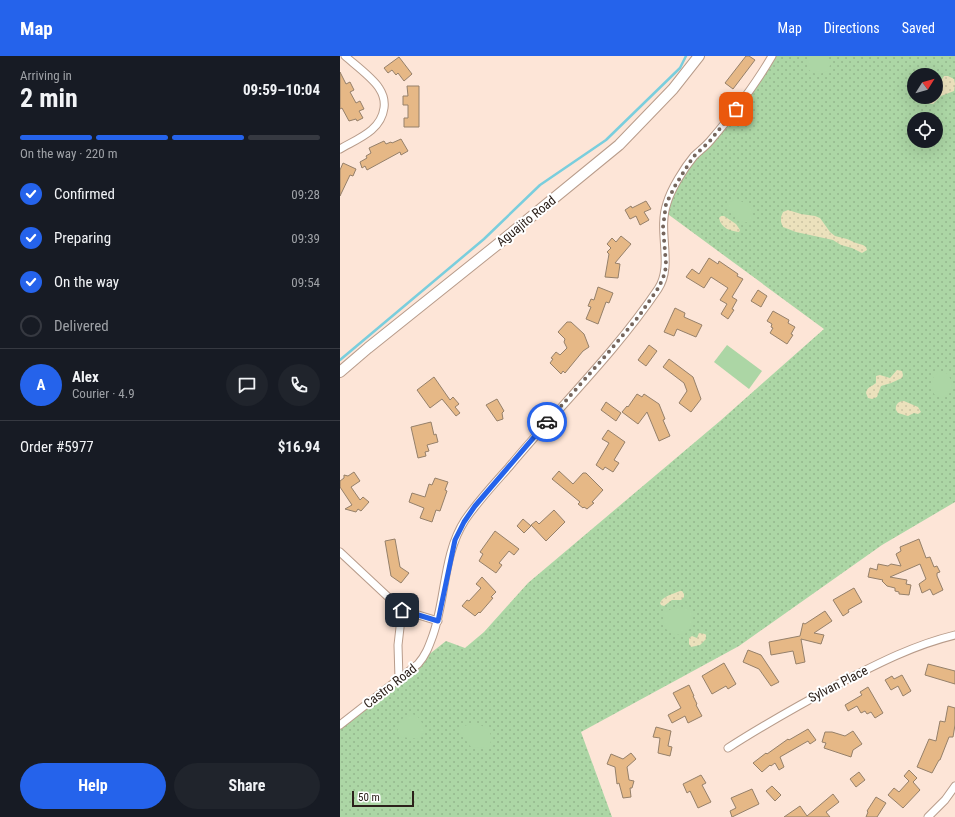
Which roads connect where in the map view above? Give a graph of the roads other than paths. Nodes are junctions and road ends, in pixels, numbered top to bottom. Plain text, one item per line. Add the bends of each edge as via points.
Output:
1 (345, 56) edge
2 (699, 56) edge
3 (772, 56) edge
4 (340, 148) edge
5 (340, 372) edge
6 (340, 552) edge
7 (402, 610) junction
8 (438, 621) junction
9 (955, 635) edge
10 (399, 678) junction
11 (340, 725) edge
12 (728, 748) dead end
13 (955, 786) edge
14 (928, 817) edge

1 - 4 street via 379,86 384,105 382,116 374,129
2 - 5 street, Aguajito Road via 673,89 619,145
3 - 8 street, Castro Road via 745,98 709,142 693,157 666,204 663,227 666,264 659,287 639,316 464,522 455,540
6 - 7 street
7 - 8 street
7 - 10 street via 398,645
8 - 10 street, Castro Road via 424,657
9 - 12 street, Sylvan Place via 933,640 892,656 796,706
10 - 11 street, Castro Road
13 - 14 street

